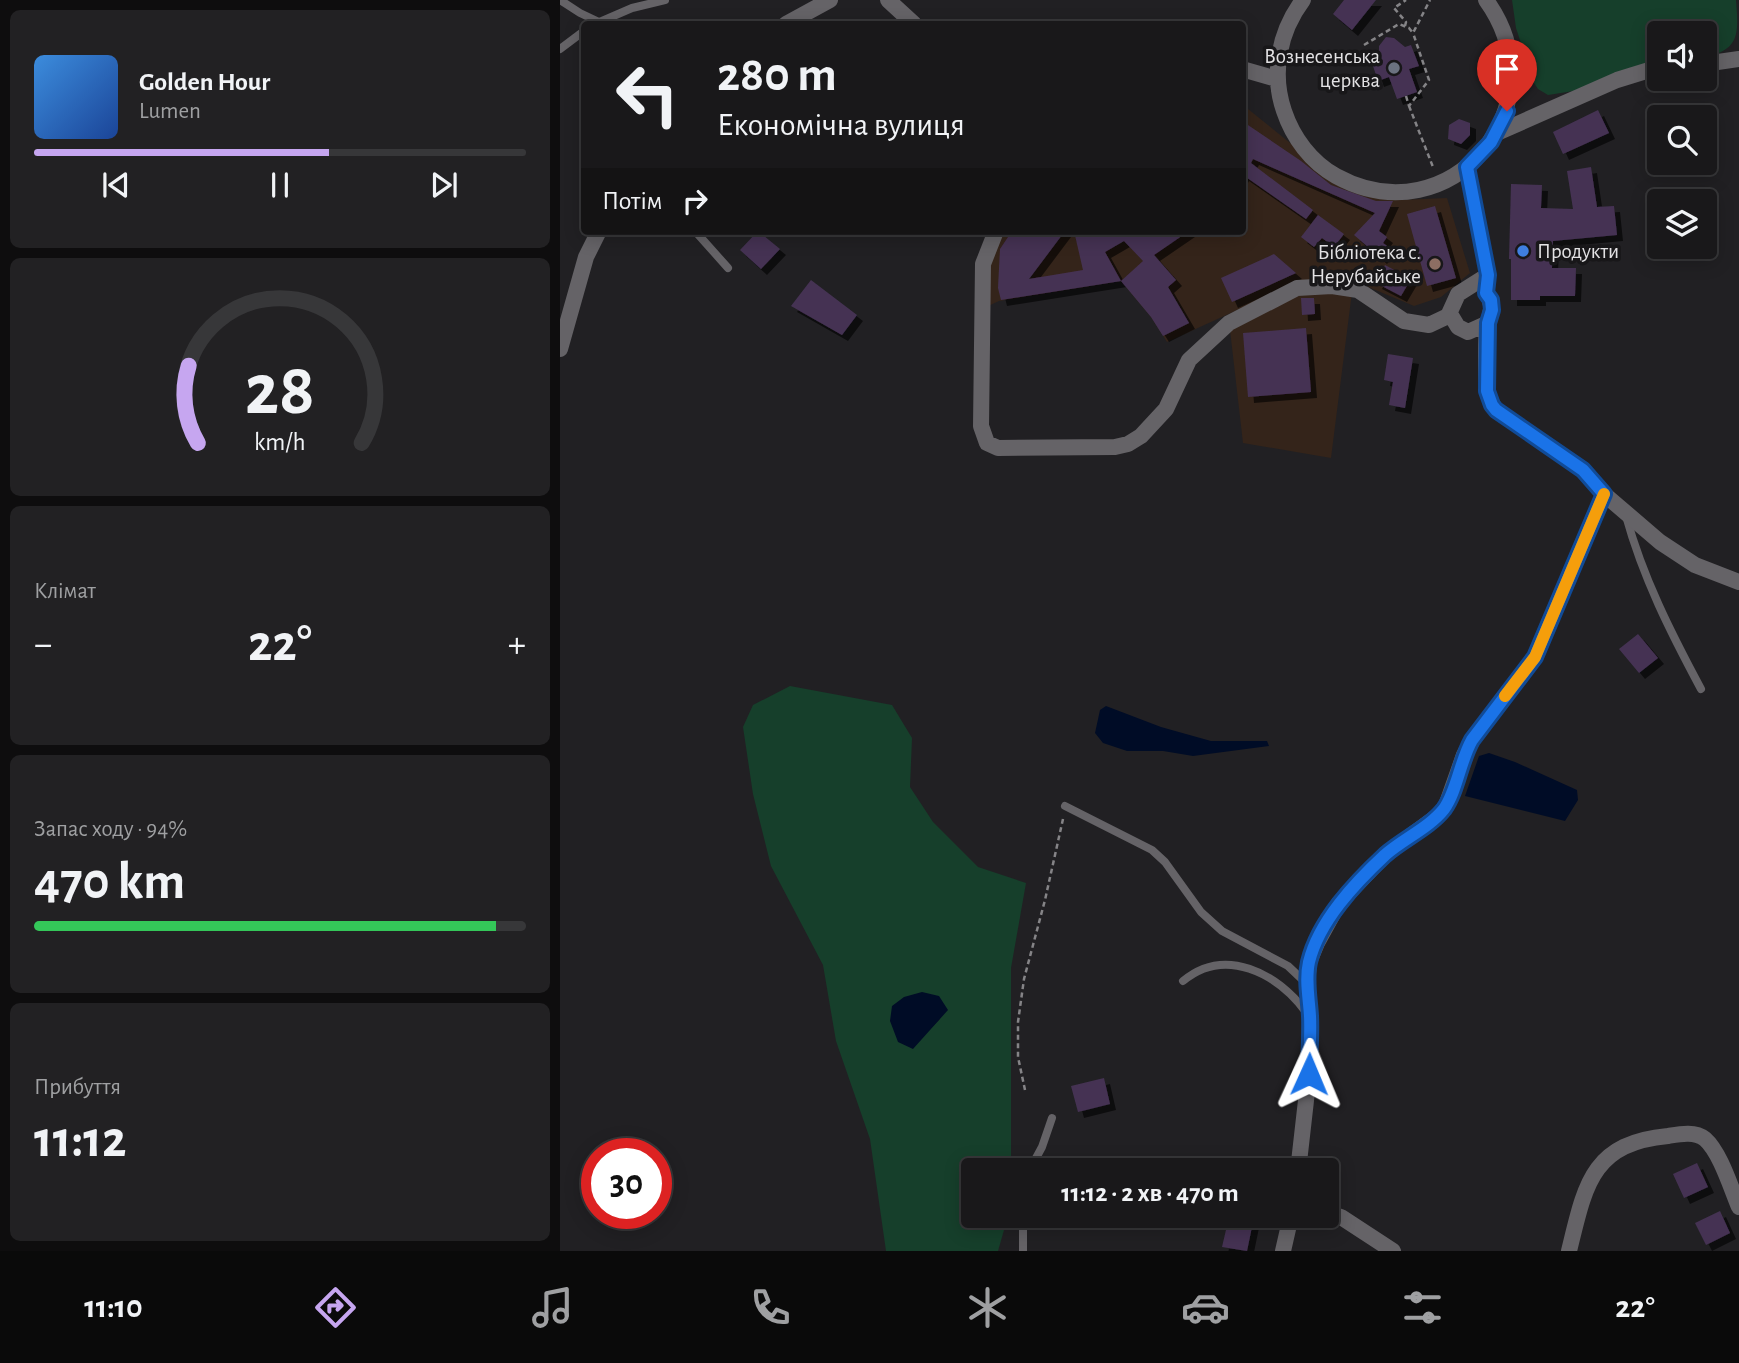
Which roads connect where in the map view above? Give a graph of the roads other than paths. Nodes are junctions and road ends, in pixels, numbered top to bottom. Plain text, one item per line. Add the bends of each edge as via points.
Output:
1 (560, 0) edge
2 (665, 0) edge
3 (830, 0) edge
4 (1303, 0) edge
5 (1486, 0) edge
6 (891, 1) edge
7 (594, 21) edge
8 (602, 21) edge
9 (792, 21) edge
10 (911, 21) edge
11 (581, 33) edge
12 (560, 49) edge
13 (1739, 59) edge
14 (1717, 62) edge
15 (1246, 70) edge
16 (1647, 71) edge
17 (1277, 79) junction
18 (1497, 132) junction
19 (1467, 167) junction
20 (597, 235) edge
21 (699, 235) edge
22 (994, 235) edge
23 (728, 268) dead end
24 (1479, 290) junction
25 (1448, 316) junction
26 (1488, 323) junction
27 (560, 349) edge
28 (1604, 494) junction
29 (1625, 512) junction
30 (1739, 582) edge
31 (1700, 689) dead end
32 (1065, 806) road end
33 (1183, 981) dead end
34 (1307, 985) junction
35 (1310, 1018) junction
36 (1052, 1118) dead end
37 (1036, 1158) edge
38 (1299, 1158) edge
39 (1739, 1207) edge
40 (1339, 1216) edge
41 (1023, 1228) edge
42 (1288, 1228) edge
43 (1023, 1251) edge
44 (1283, 1251) edge
45 (1393, 1251) edge
46 (1569, 1251) edge

1 - 7 lane
2 - 8 lane
3 - 9 street
4 - 17 street via 1285,32
5 - 18 street via 1506,34 1513,66 1509,105
6 - 10 street
11 - 12 lane
13 - 14 street
15 - 17 street
16 - 18 street
17 - 19 street via 1286,119 1300,144 1323,167 1345,180 1372,190 1411,191 1434,185
18 - 19 street
19 - 24 street via 1488,275
20 - 27 street via 586,257
21 - 23 lane
22 - 25 street via 983,264 981,426 988,443 998,448 1128,444 1166,410 1189,360 1229,323 1297,288 1358,290 1404,321 1429,325
24 - 25 street via 1458,294
24 - 26 street via 1491,300
25 - 26 street via 1468,332
26 - 28 street via 1487,391 1496,410 1583,470
28 - 29 street
28 - 34 street via 1535,657 1472,740 1446,806 1387,854 1339,903 1309,962
29 - 30 street via 1695,565
29 - 31 lane via 1637,556 1662,615
32 - 34 lane via 1152,849 1201,912 1222,931 1288,966
33 - 35 lane via 1196,970 1213,965 1251,970 1287,991
34 - 35 street
35 - 38 street
36 - 37 lane
39 - 46 street via 1712,1146 1702,1136 1632,1142 1602,1162 1590,1180
40 - 45 street
41 - 43 lane
42 - 44 street

